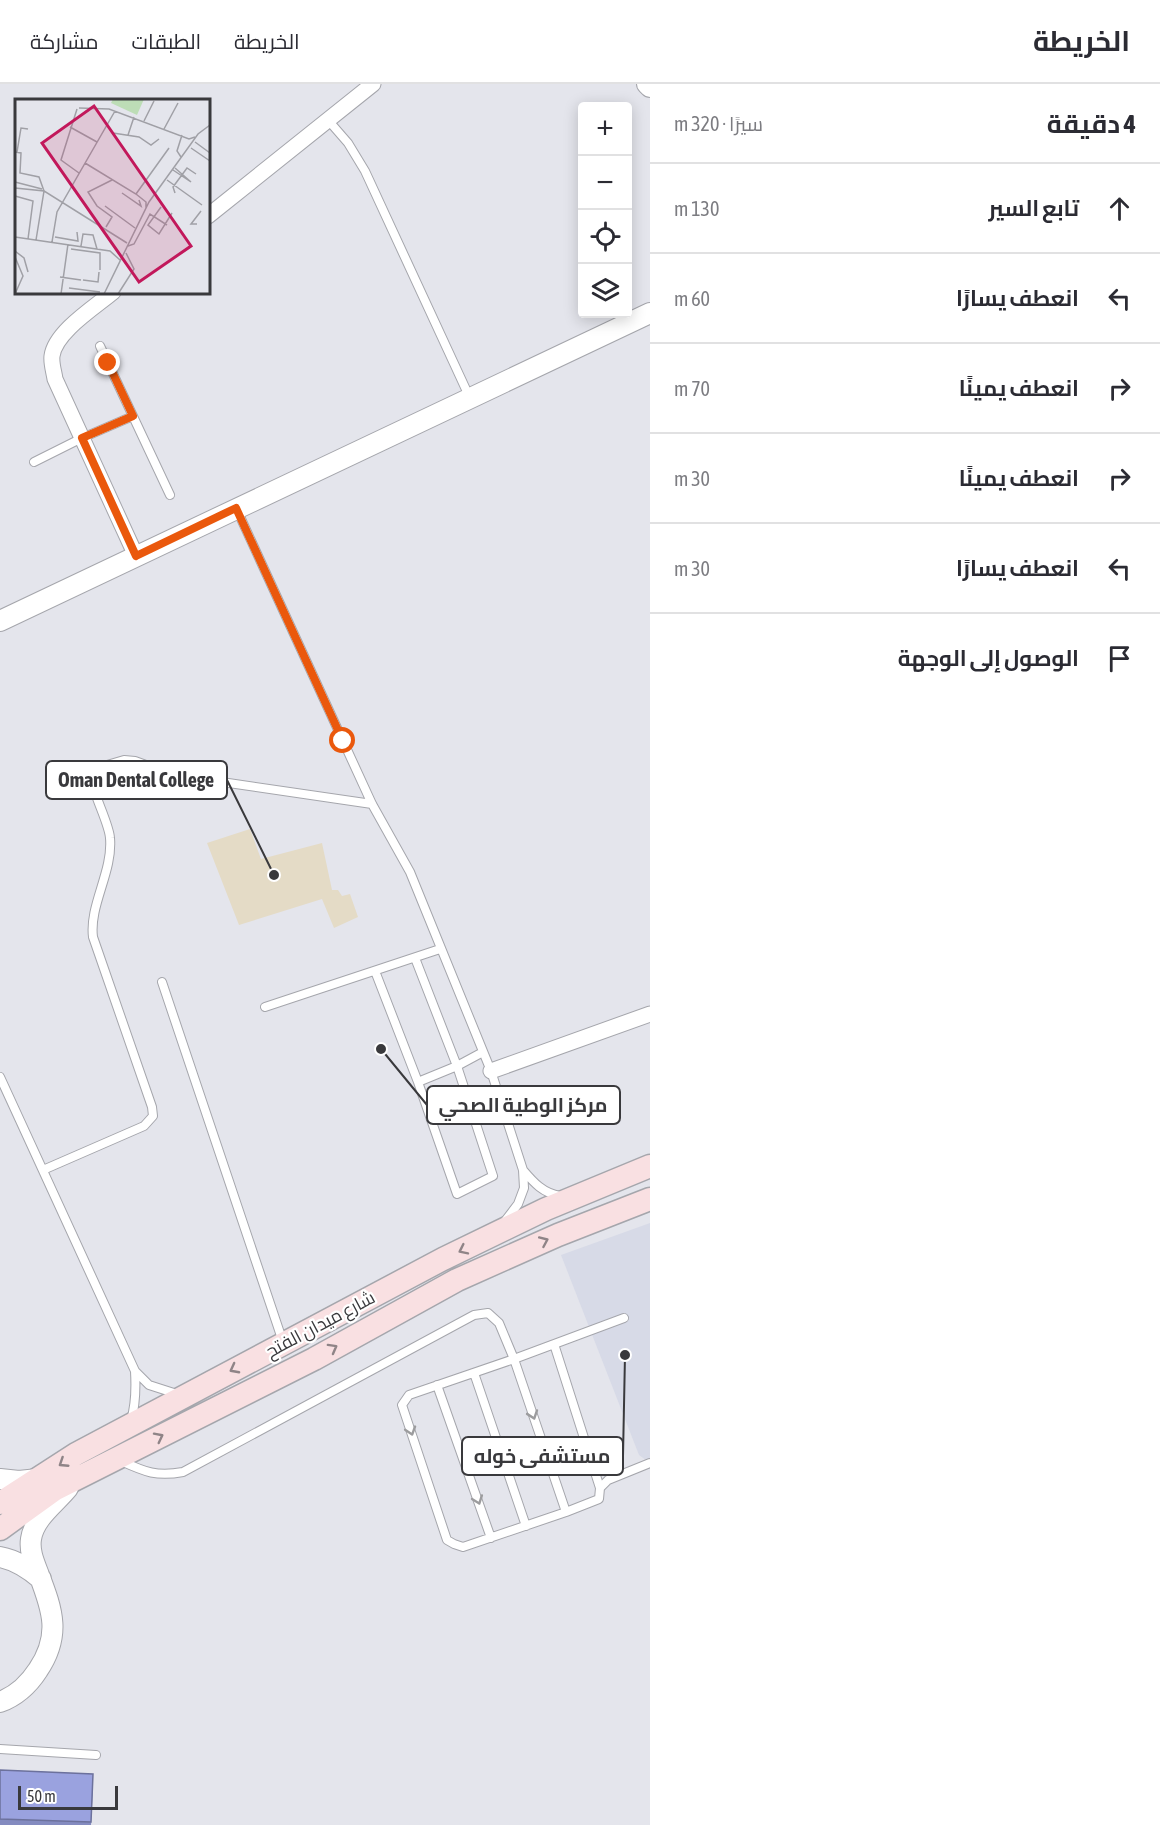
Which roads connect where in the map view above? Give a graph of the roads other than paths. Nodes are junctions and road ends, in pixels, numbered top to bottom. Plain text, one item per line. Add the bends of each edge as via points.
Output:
1 (373, 84) edge
2 (328, 120) junction
3 (210, 214) edge
4 (110, 294) edge
5 (650, 313) edge
6 (100, 346) dead end
7 (470, 398) junction
8 (133, 416) junction
9 (82, 438) junction
10 (34, 462) dead end
11 (170, 495) dead end
12 (236, 508) junction
13 (136, 556) junction
14 (0, 621) edge
15 (372, 804) junction
16 (440, 949) junction
17 (414, 958) junction
18 (375, 971) junction
19 (162, 982) dead end
20 (265, 1007) dead end
21 (650, 1014) edge
22 (483, 1052) junction
23 (457, 1066) junction
24 (491, 1071) junction
25 (0, 1077) edge
26 (418, 1082) junction
27 (650, 1166) edge
28 (43, 1170) junction
29 (523, 1170) junction
30 (579, 1195) junction
31 (650, 1199) edge
32 (488, 1237) junction
33 (624, 1318) dead end
34 (284, 1344) junction
35 (554, 1344) junction
36 (514, 1359) junction
37 (135, 1371) junction
38 (474, 1373) junction
39 (437, 1385) junction
40 (184, 1396) junction
41 (129, 1425) junction
42 (116, 1459) junction
43 (650, 1463) edge
44 (0, 1479) edge
45 (38, 1479) junction
46 (75, 1479) junction
47 (600, 1488) junction
48 (0, 1503) edge
49 (566, 1512) junction
50 (526, 1526) junction
51 (0, 1529) edge
52 (491, 1538) junction
53 (0, 1557) edge
54 (40, 1579) junction
55 (0, 1702) edge
56 (0, 1749) edge
57 (96, 1755) dead end

1 - 2 street
2 - 3 street
2 - 7 lane via 365,171
4 - 9 street via 75,322 57,342 51,357 56,379
5 - 7 street
6 - 8 lane
7 - 12 street
8 - 9 lane
8 - 11 lane
9 - 10 lane
9 - 13 street
12 - 13 street
12 - 15 lane
13 - 14 street
15 - 16 lane via 410,872
15 - 28 lane via 192,780 135,761 97,768 92,776 110,835 110,848 92,926 93,937 153,1116 144,1126
16 - 17 lane
16 - 22 lane
17 - 18 lane
17 - 23 lane
18 - 20 lane
18 - 26 lane
19 - 34 lane
21 - 24 street
22 - 23 lane
22 - 24 lane
23 - 26 lane
23 - 26 lane via 493,1176 457,1194
24 - 29 lane
25 - 28 lane
27 - 30 main road, شارع ميدان الفتح
28 - 37 lane
29 - 30 lane via 548,1194
29 - 32 lane via 524,1188 518,1204
30 - 32 main road, شارع ميدان الفتح
42 -> 31 main road, شارع ميدان الفتح via 314,1359 457,1280
32 -> 34 main road, شارع ميدان الفتح
33 - 35 lane
34 -> 40 main road, شارع ميدان الفتح
35 - 36 lane
35 - 47 lane
36 - 38 lane
36 - 42 lane via 499,1323 488,1313 474,1315 183,1472 145,1473
36 -> 49 lane
37 - 40 lane via 149,1385
37 - 41 lane via 134,1410
38 - 39 lane
38 - 50 lane
39 -> 52 lane
39 -> 52 lane via 409,1395 402,1405 447,1540 463,1547
40 - 41 main road, شارع ميدان الفتح
41 -> 45 main road, شارع ميدان الفتح
42 - 46 main road, شارع ميدان الفتح
43 - 47 lane via 608,1480
44 - 45 street
45 - 48 main road, شارع ميدان الفتح
46 - 51 main road, شارع ميدان الفتح
46 - 54 street via 35,1525 31,1548
47 - 49 lane via 599,1499
49 - 50 lane
50 - 52 lane
53 - 54 street via 26,1567
54 - 55 street via 51,1608 53,1632 48,1656 30,1683
56 - 57 lane

